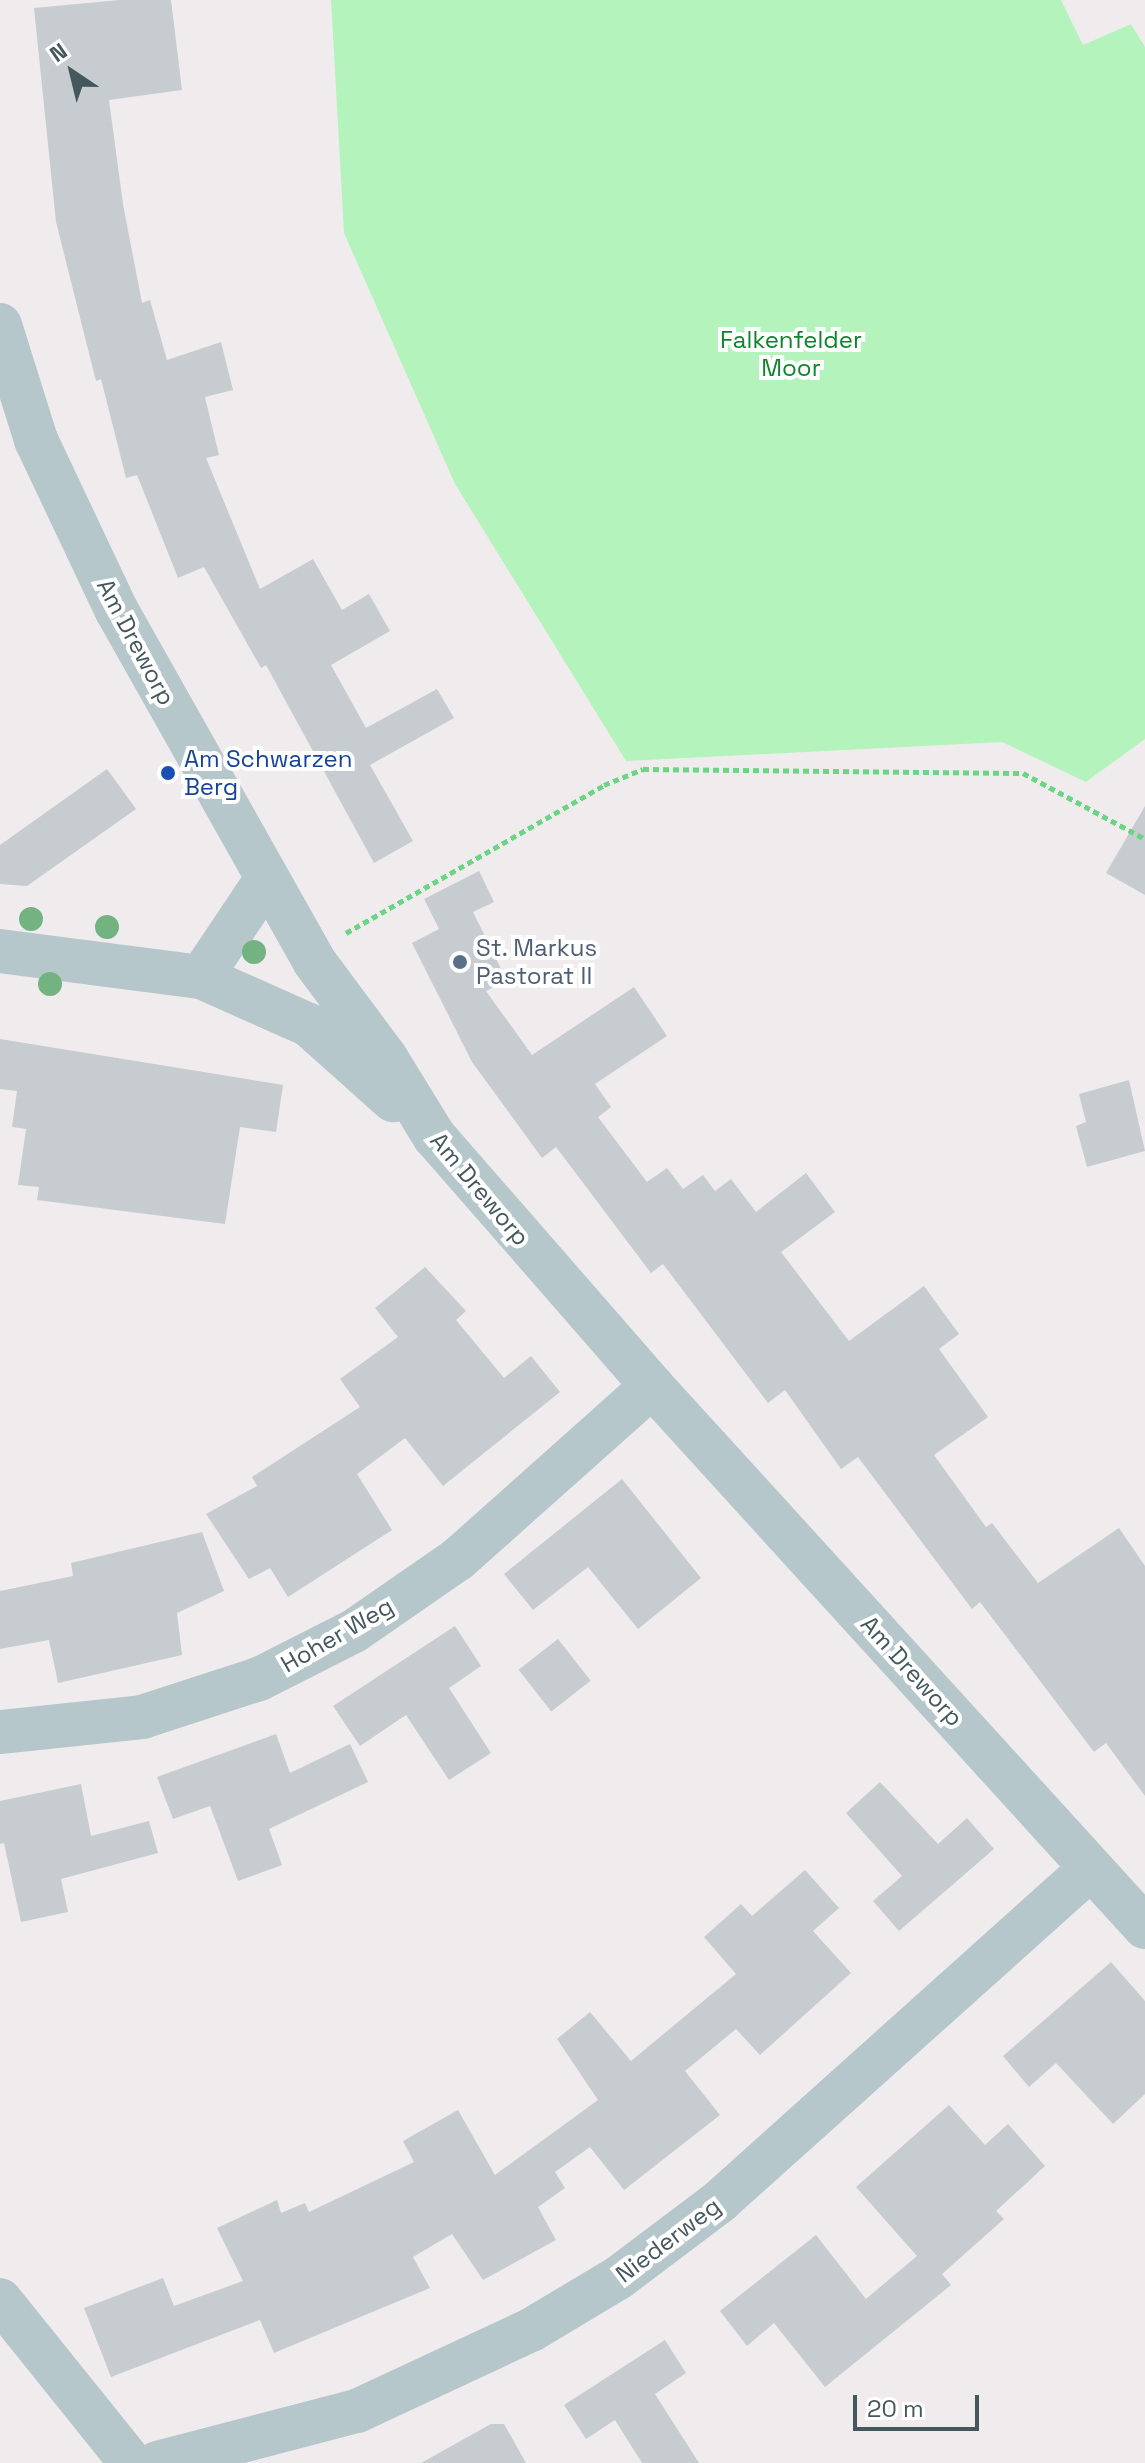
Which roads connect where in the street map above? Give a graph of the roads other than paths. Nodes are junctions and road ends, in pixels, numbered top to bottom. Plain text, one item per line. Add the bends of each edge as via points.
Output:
1 (0, 325) edge
2 (266, 880) junction
3 (0, 951) edge
4 (201, 977) junction
5 (434, 1136) junction
6 (652, 1386) junction
7 (0, 1732) edge
8 (1090, 1869) junction
9 (1145, 1927) edge
10 (0, 2300) edge
11 (131, 2463) edge
12 (157, 2463) edge

1 - 2 street, Am Dreworp via 36,440 117,611
2 - 4 street
2 - 5 street, Am Dreworp via 331,989 386,1058
3 - 4 street
4 - 5 street via 309,1025
5 - 6 street, Am Dreworp
6 - 7 street, Hoher Weg via 458,1559 354,1631 259,1679 142,1717
6 - 8 street, Am Dreworp
8 - 9 street, Am Dreworp
8 - 12 street, Niederweg via 720,2201 618,2278 531,2330 357,2411
10 - 11 street

